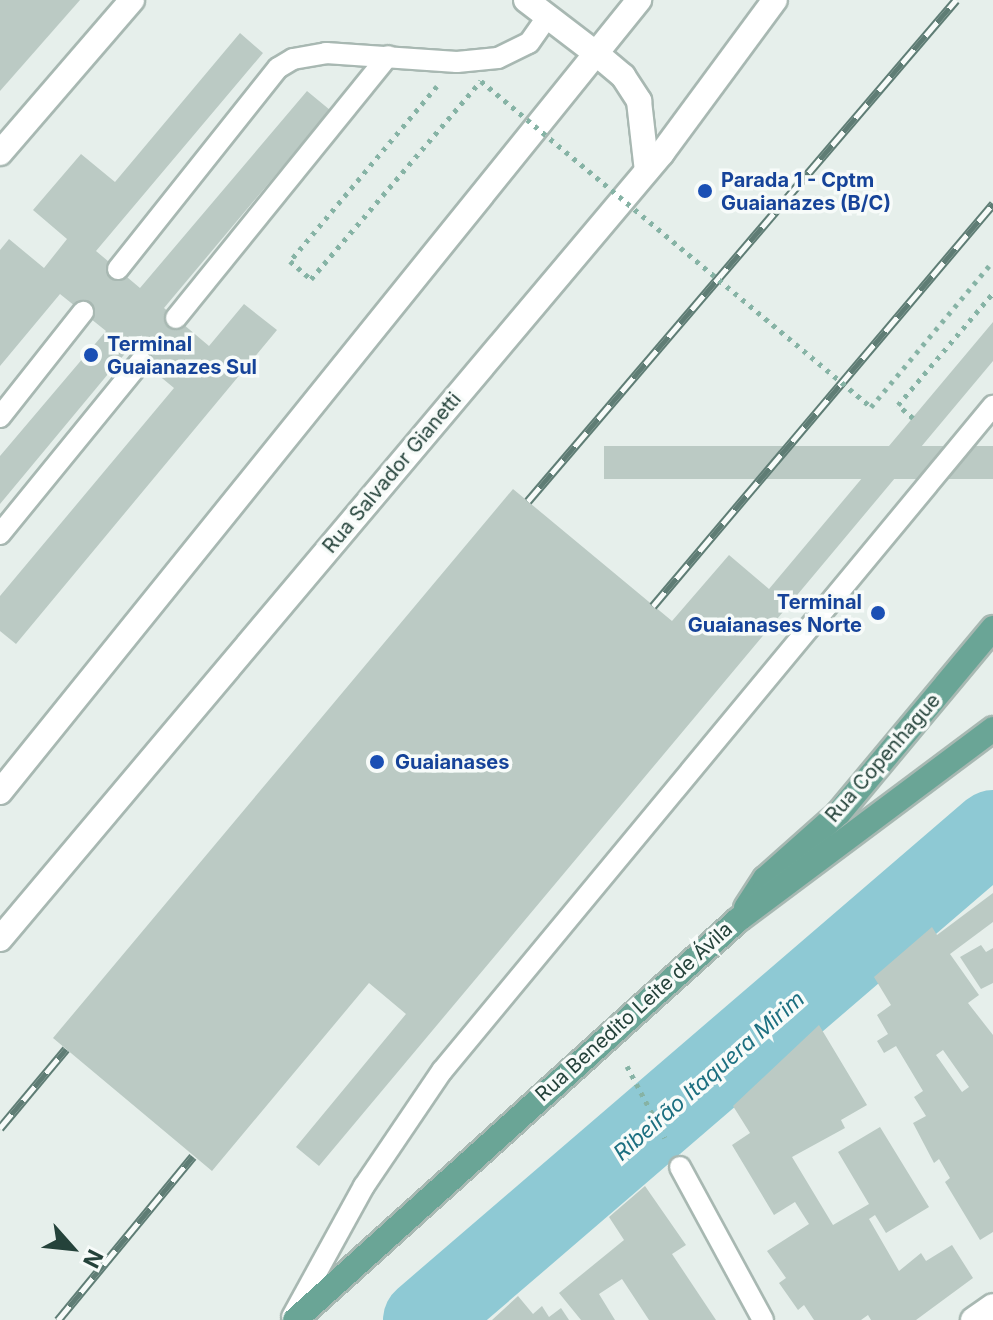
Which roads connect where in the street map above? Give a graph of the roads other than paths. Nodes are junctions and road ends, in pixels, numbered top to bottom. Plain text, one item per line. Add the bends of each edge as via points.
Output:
1 (132, 0) edge
2 (526, 0) edge
3 (639, 0) edge
4 (775, 0) edge
5 (548, 16) junction
6 (598, 55) junction
7 (388, 56) junction
8 (0, 153) edge
9 (647, 171) junction
10 (118, 269) dead end
11 (83, 312) dead end
12 (176, 318) dead end
13 (141, 361) dead end
14 (993, 406) edge
15 (0, 417) edge
16 (0, 534) edge
17 (993, 628) edge
18 (993, 729) edge
19 (0, 792) edge
20 (738, 920) junction
21 (1, 937) edge
22 (680, 1167) road end
23 (993, 1306) edge
24 (293, 1320) edge
25 (763, 1320) edge
26 (973, 1320) edge

1 - 8 main road
2 - 5 main road
3 - 6 main road
4 - 9 main road, Rua Salvador Gianetti
5 - 6 main road
5 - 7 lane via 529,43 511,56 457,62
6 - 9 main road via 623,76 639,101
6 - 19 main road
7 - 10 lane via 308,54 278,68
7 - 12 lane
9 - 21 main road, Rua Salvador Gianetti
11 - 15 lane
13 - 16 lane
14 - 24 lane via 442,1071 364,1186
17 - 20 main road, Rua Copenhague via 839,813 765,879
18 - 20 main road, Rua Benedito Leite de Ávila
20 - 24 main road, Rua Benedito Leite de Ávila
22 - 25 lane
23 - 26 main road

